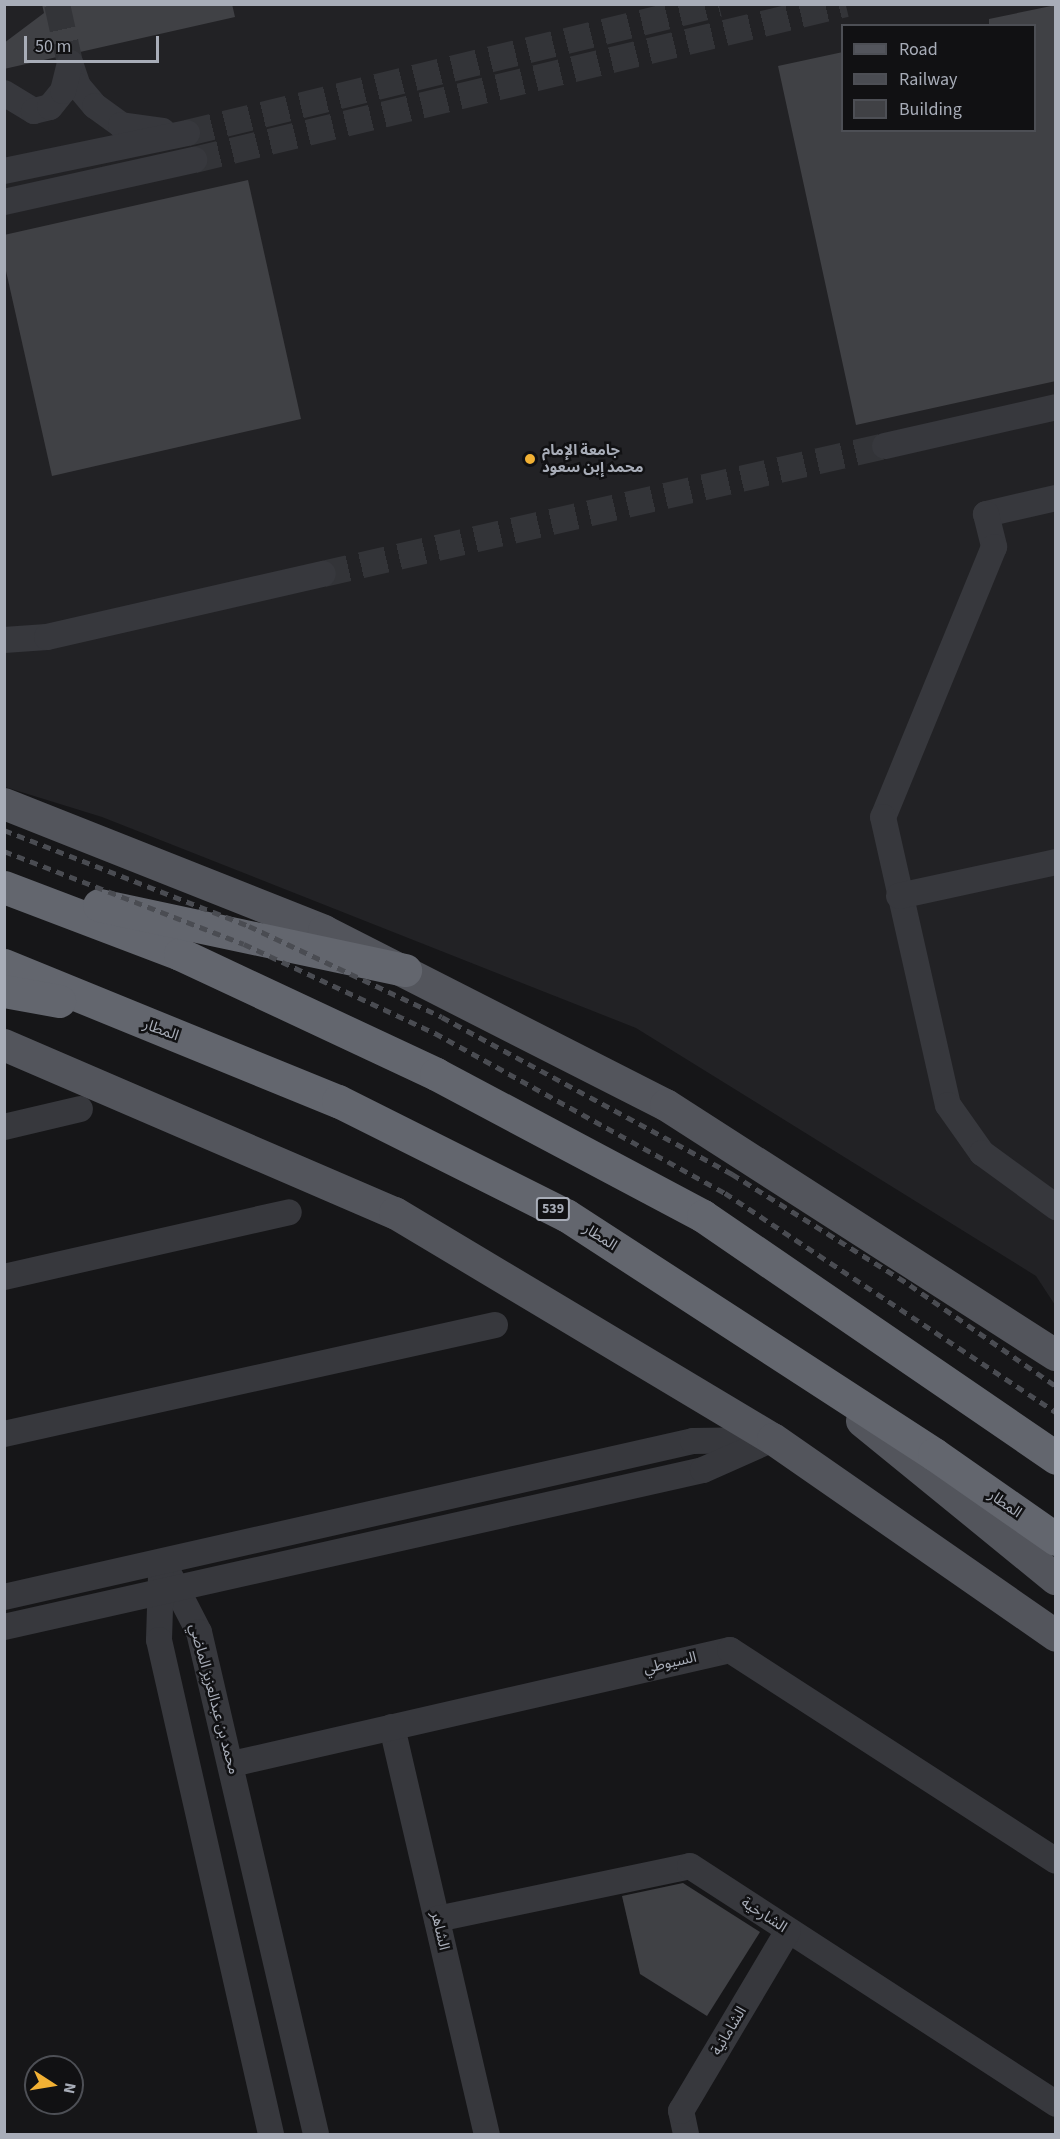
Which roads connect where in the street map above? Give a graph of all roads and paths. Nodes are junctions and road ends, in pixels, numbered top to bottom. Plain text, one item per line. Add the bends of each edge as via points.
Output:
1 (4, 93) edge
2 (194, 160) tunnel mouth
3 (4, 171) edge
4 (4, 202) edge
5 (1056, 407) edge
6 (885, 446) tunnel mouth
7 (1056, 498) edge
8 (323, 574) tunnel mouth
9 (4, 640) edge
10 (4, 804) edge
11 (1056, 862) edge
12 (4, 885) edge
13 (899, 896) junction
14 (4, 965) edge
15 (405, 970) junction
16 (4, 991) edge
17 (108, 1011) junction
18 (4, 1045) edge
19 (80, 1108) dead end
20 (4, 1127) edge
21 (1056, 1208) edge
22 (290, 1212) dead end
23 (4, 1277) edge
24 (997, 1316) junction
25 (495, 1325) dead end
26 (760, 1340) junction
27 (1056, 1355) edge
28 (1056, 1372) edge
29 (4, 1434) edge
30 (773, 1439) junction
31 (1056, 1458) edge
32 (1056, 1539) edge
33 (161, 1561) junction
34 (1056, 1579) edge
35 (169, 1590) junction
36 (4, 1597) edge
37 (4, 1627) edge
38 (1056, 1636) edge
39 (392, 1727) junction
40 (232, 1764) junction
41 (1056, 1861) edge
42 (437, 1919) junction
43 (789, 1931) junction
44 (1056, 2104) edge
45 (271, 2134) edge
46 (316, 2134) edge
47 (487, 2134) edge
48 (686, 2134) edge

1 - 3 street via 34,111 50,106 63,91 70,63 78,86 121,125 187,133
2 - 4 street
5 - 6 street
7 - 13 street via 986,514 994,547 885,808 884,830
8 - 9 street via 47,637
10 - 15 main road via 179,869
11 - 13 street
12 - 15 highway
12 - 31 highway via 180,954 404,1059 703,1216
13 - 21 street via 955,1121 982,1153
14 - 17 highway, المطار / 539
15 - 24 main road via 666,1105
16 - 17 highway
17 - 26 highway, المطار / 539 via 338,1101 556,1210
18 - 30 main road via 395,1213
19 - 20 street
22 - 23 street
24 - 27 main road
24 - 28 main road
25 - 29 street
26 - 32 highway, المطار / 539
26 - 34 main road
30 - 33 street via 693,1441
30 - 35 street via 703,1470
30 - 38 main road
33 - 35 street, محمد بن عبدالعزيز الماضي
33 - 36 street
35 - 37 street
35 - 40 street, محمد بن عبدالعزيز الماضي via 199,1632
35 - 45 street, محمد بن عبدالعزيز الماضي via 159,1640
39 - 40 street, السيوطي
39 - 41 street, السيوطي via 730,1650
39 - 42 street, الشاهر
40 - 46 street, محمد بن عبدالعزيز الماضي
42 - 43 street, الشارخية via 690,1866
42 - 47 street, الشاهر
43 - 44 street, الشارخية
43 - 48 street, الشامانية via 681,2111

